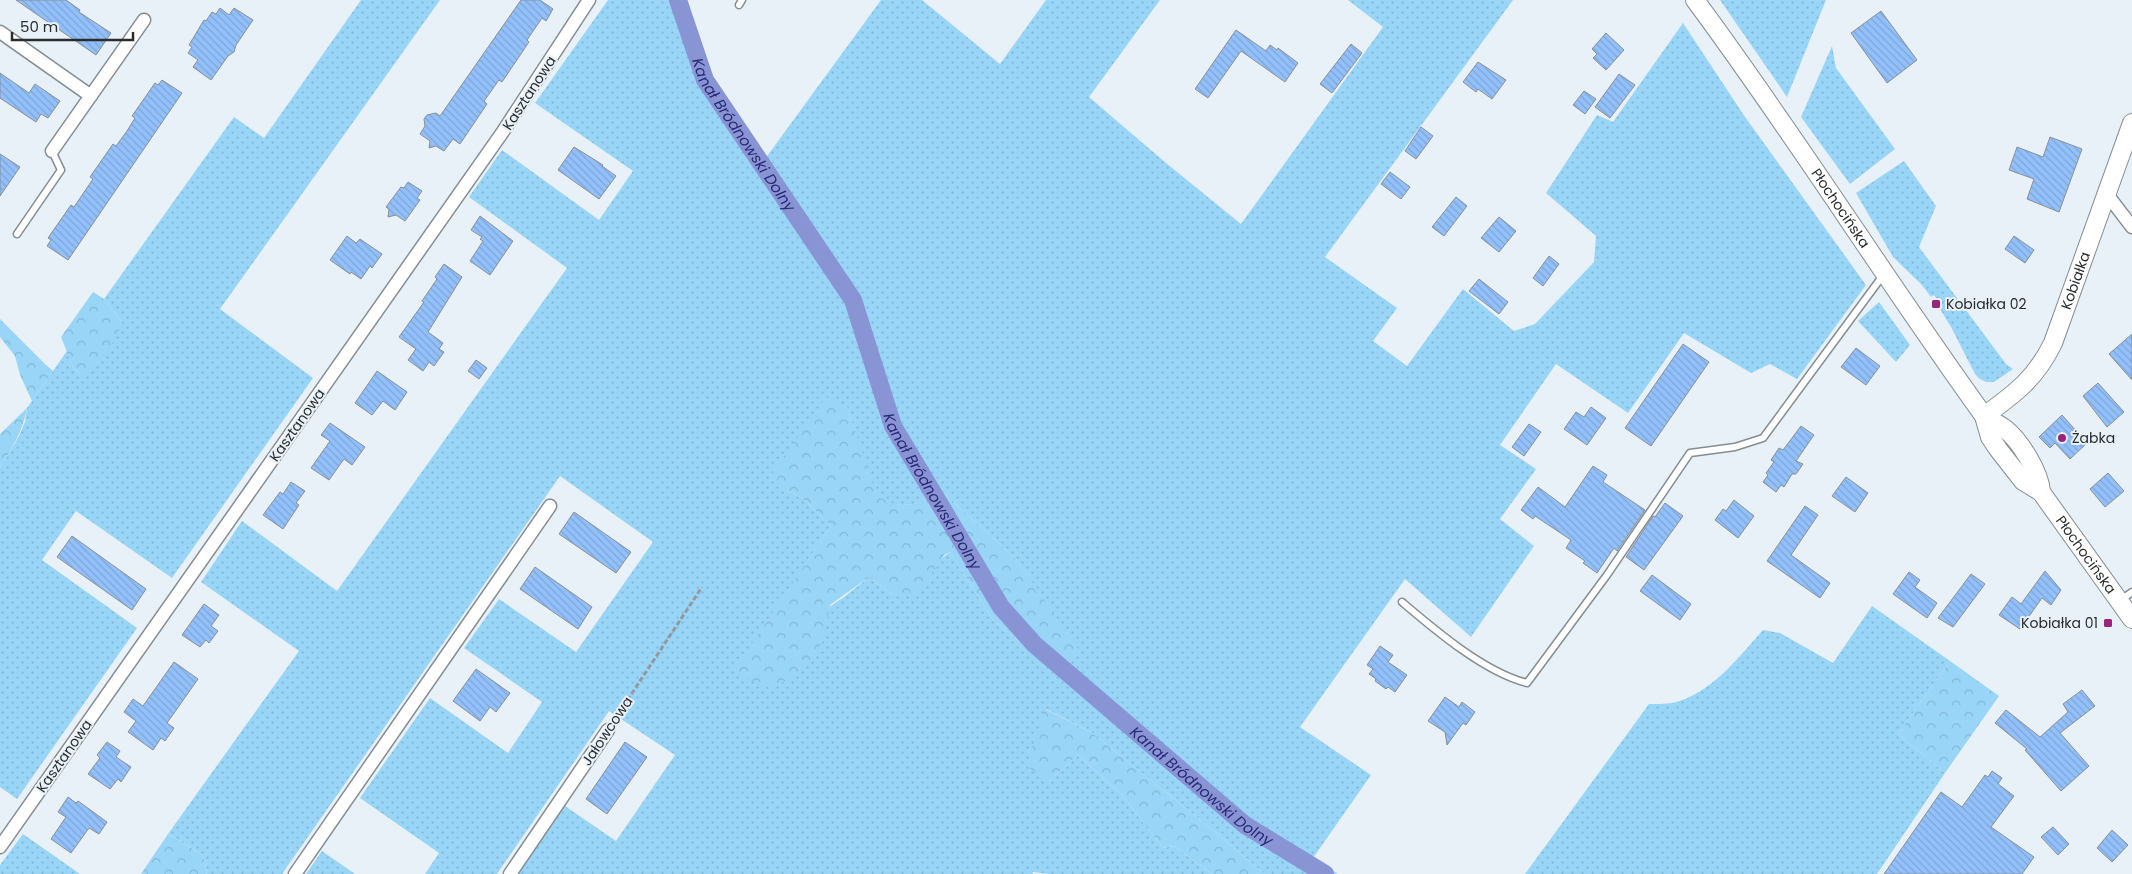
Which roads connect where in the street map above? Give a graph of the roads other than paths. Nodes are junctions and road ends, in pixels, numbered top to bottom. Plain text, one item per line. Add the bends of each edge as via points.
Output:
1 (589, 0) edge
2 (1695, 0) edge
3 (144, 20) dead end
4 (0, 32) edge
5 (91, 96) junction
6 (2132, 123) edge
7 (52, 152) joint
8 (2106, 193) junction
9 (2132, 227) edge
10 (17, 234) dead end
11 (1885, 272) junction
12 (1984, 416) junction
13 (550, 506) dead end
14 (2126, 597) edge
15 (1402, 602) dead end
16 (2132, 619) edge
17 (608, 730) road end
18 (0, 846) edge
19 (295, 874) edge
20 (510, 874) edge

1 - 18 street, Kasztanowa via 502,133
2 - 11 main road, Płochocińska via 1754,80
3 - 5 street
4 - 5 street
5 - 7 street
6 - 8 main road, Kobiałka
7 - 10 lane via 61,170
8 - 9 street
8 - 12 main road, Kobiałka via 2045,358 2037,372
11 - 12 main road, Płochocińska
11 - 15 lane via 1763,438 1735,447 1690,453 1607,575 1527,683 1510,679 1449,641
12 - 14 main road, Płochocińska via 1990,437 2023,481 2041,492
13 - 19 street
14 - 16 main road, Płochocińska
17 - 20 street, Jałowcowa

